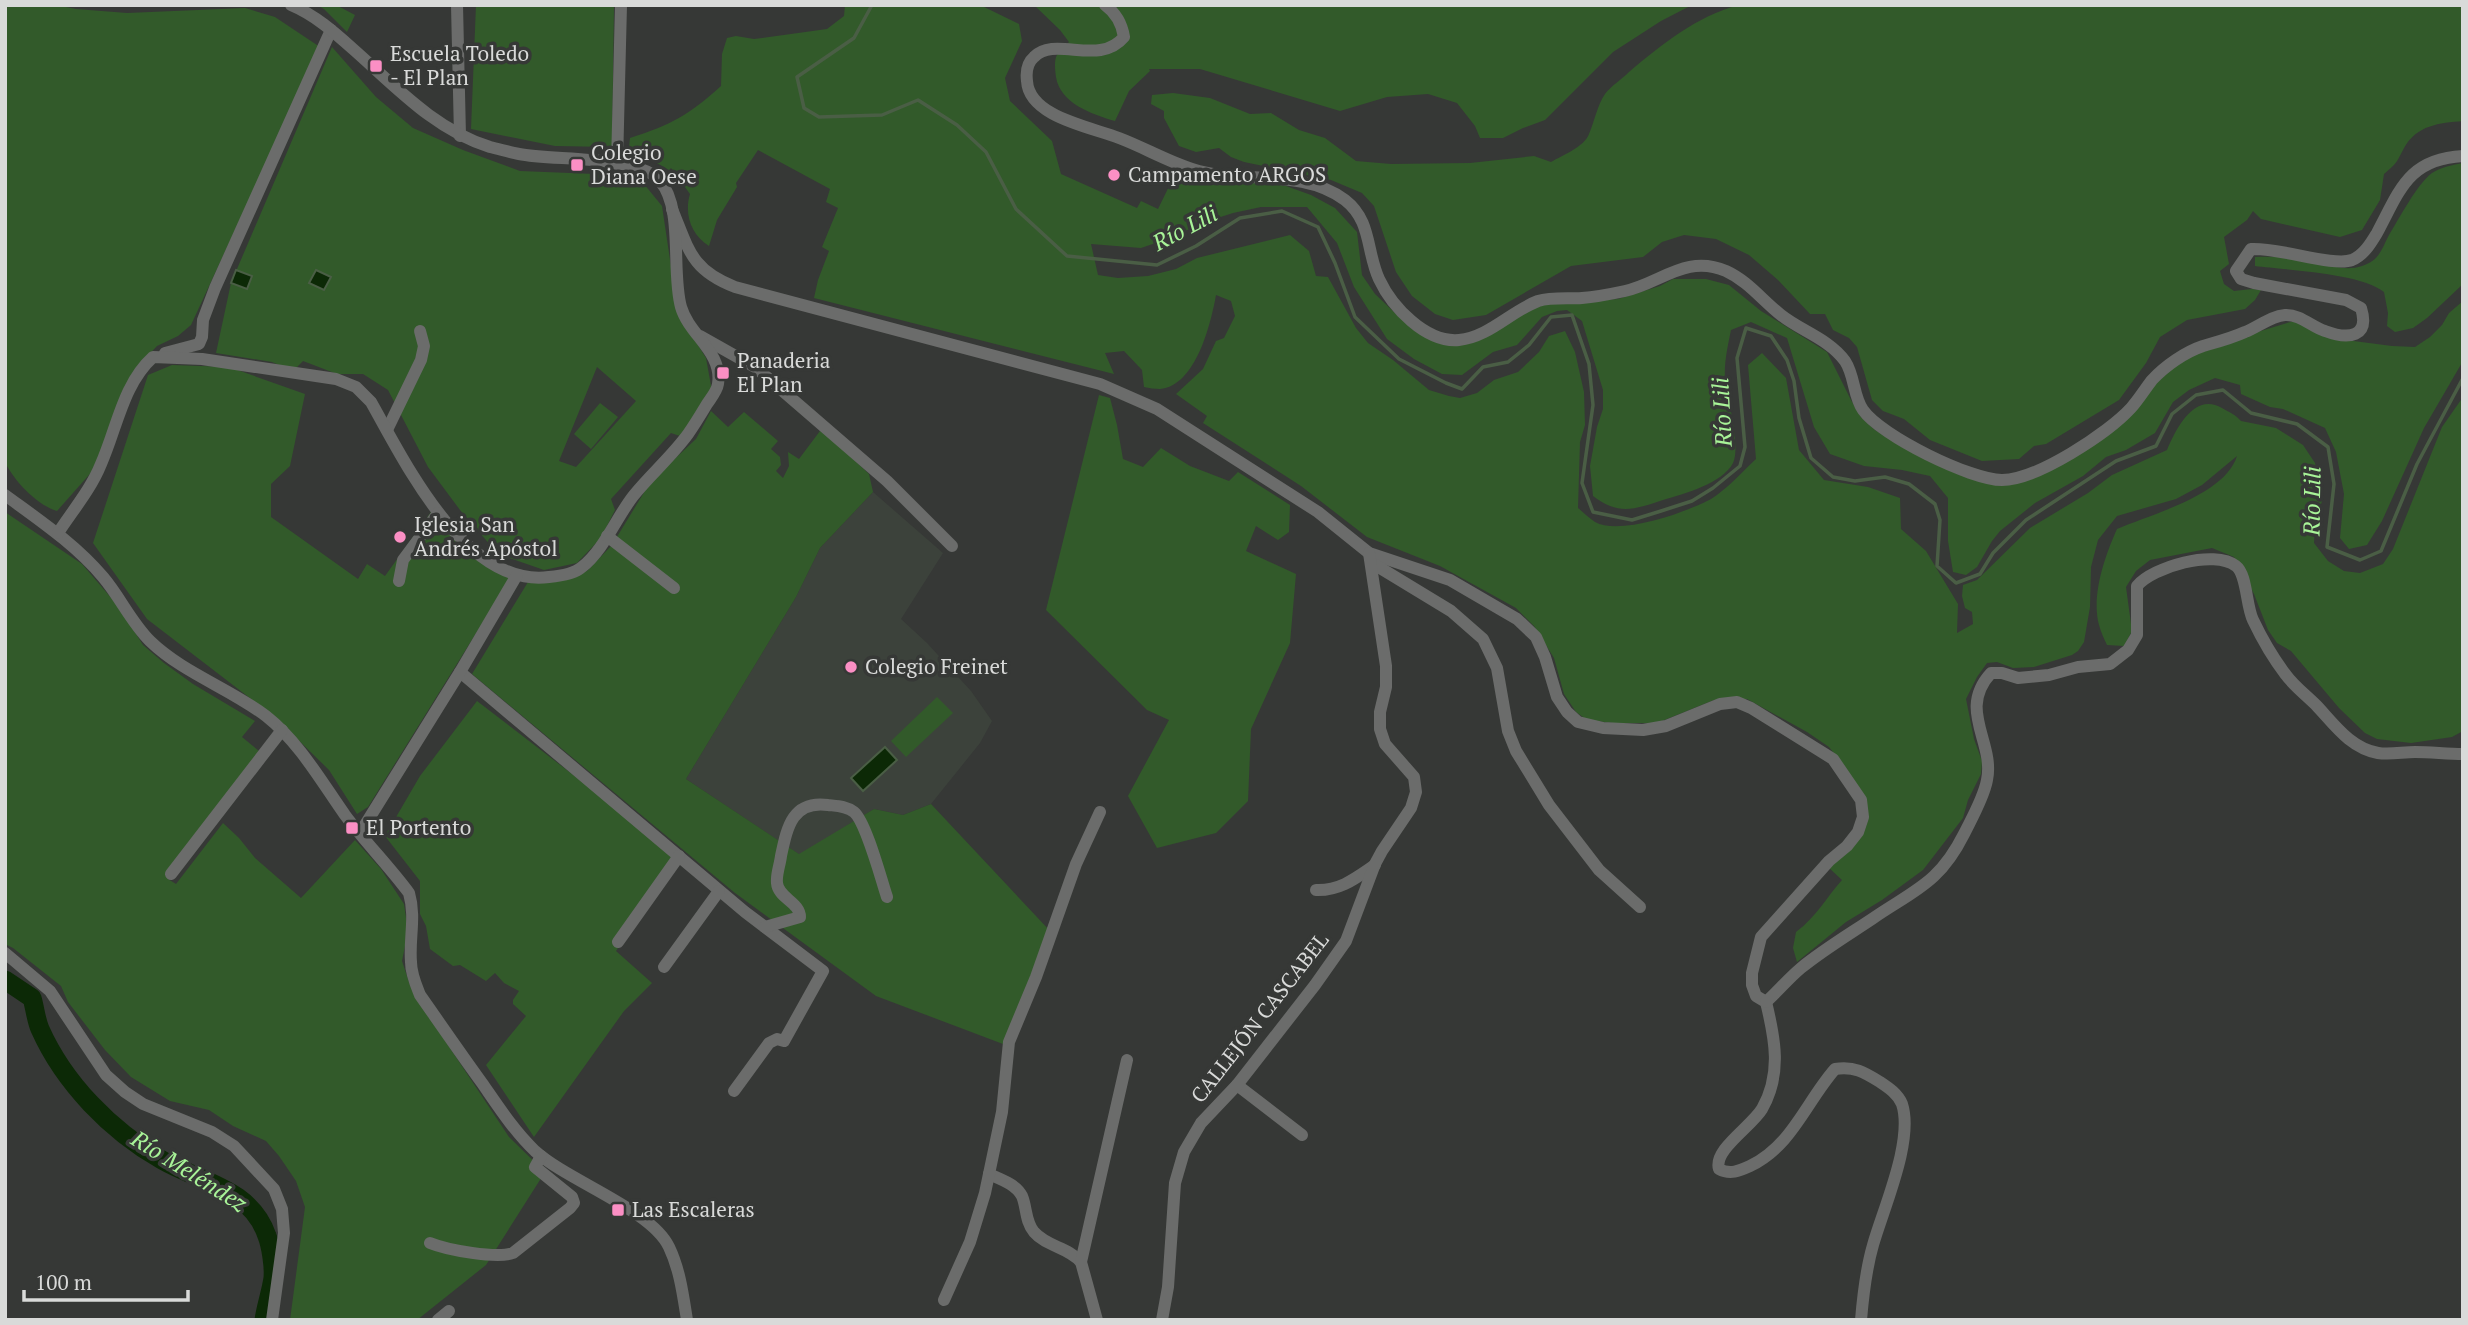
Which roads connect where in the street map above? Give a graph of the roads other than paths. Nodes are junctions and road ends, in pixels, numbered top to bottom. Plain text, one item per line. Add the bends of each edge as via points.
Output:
1 (291, 5) edge
2 (457, 5) edge
3 (621, 5) edge
4 (1105, 5) edge
5 (331, 30) junction
6 (460, 136) junction
7 (2463, 156) edge
8 (617, 163) junction
9 (672, 209) junction
10 (420, 331) dead end
11 (697, 334) junction
12 (153, 357) junction
13 (387, 430) junction
14 (5, 495) edge
15 (438, 513) junction
16 (58, 533) junction
17 (607, 536) junction
18 (952, 546) dead end
19 (1370, 558) junction
20 (517, 575) junction
21 (399, 581) dead end
22 (674, 588) dead end
23 (460, 672) junction
24 (282, 730) junction
25 (2463, 754) edge
26 (1100, 812) dead end
27 (360, 833) junction
28 (678, 856) junction
29 (1375, 864) junction
30 (171, 874) dead end
31 (1316, 890) dead end
32 (719, 891) junction
33 (887, 897) dead end
34 (1640, 907) dead end
35 (765, 927) junction
36 (618, 942) dead end
37 (5, 953) edge
38 (664, 967) dead end
39 (1766, 1002) junction
40 (1127, 1060) dead end
41 (1237, 1085) junction
42 (734, 1091) dead end
43 (1303, 1135) dead end
44 (541, 1156) junction
45 (989, 1174) junction
46 (430, 1243) dead end
47 (1081, 1262) junction
48 (944, 1300) dead end
49 (449, 1311) dead end
50 (272, 1320) edge
51 (438, 1320) edge
52 (687, 1320) edge
53 (1097, 1320) edge
54 (1162, 1320) edge
55 (1861, 1320) edge

1 - 5 street
2 - 6 street
3 - 8 street
4 - 7 street via 1113,11 1124,37 1108,50 1048,50 1034,55 1026,70 1027,89 1037,103 1054,115 1194,170 1290,179 1342,197 1361,214 1378,277 1394,303 1436,336 1458,340 1480,334 1541,300 1631,290 1675,270 1712,267 1728,272 1782,316 1831,346 1852,374 1859,406 1890,433 1955,467 2004,481 2044,468 2088,442 2132,407 2154,378 2197,348 2288,314 2324,331 2357,334 2365,321 2361,307 2241,279 2236,271 2241,261 2251,249 2265,248 2350,261 2372,241 2406,179 2447,157
5 - 6 street via 411,101
5 - 12 street via 215,288 199,344
6 - 8 street via 520,154
8 - 9 street via 656,176 670,195
9 - 11 street via 681,306
9 - 19 street via 689,251 716,279 1100,384 1157,409 1318,512
10 - 13 street via 421,360
11 - 17 street via 715,358 718,387 688,434 632,497
11 - 18 street via 755,367 887,481
12 - 13 street via 202,359 336,379 356,387
12 - 16 street via 141,367 125,399 91,486
13 - 15 street
14 - 16 street
15 - 20 street via 476,553
15 - 21 street via 403,560
16 - 24 street via 103,576 152,642
17 - 20 street via 582,568 562,576
17 - 22 street
19 - 29 street, CALLEJÓN CASCABEL via 1387,666 1380,729 1385,744 1414,777 1416,792 1411,808
19 - 34 street via 1451,611 1483,639 1497,668 1516,751 1549,805 1600,870
19 - 39 street via 1450,580 1517,619 1536,637 1557,697 1578,722 1643,730 1737,702 1833,759 1861,800 1863,817 1847,846 1761,937 1752,985 1756,996
20 - 23 street
23 - 27 street
23 - 28 street
24 - 27 street
24 - 30 street
25 - 39 street via 2364,749 2345,737 2287,677 2251,617 2237,566 2208,559 2163,568 2137,586 2137,635 2128,650 2110,664 2018,678 1991,673 1984,681 1976,716 1987,758 1987,780 1964,836 1942,870 1801,969
26 - 45 street via 1009,1042 1002,1112
27 - 44 street via 409,893 414,908 410,961 420,995 506,1117
28 - 32 street
28 - 36 street
29 - 31 street via 1340,887
29 - 41 street, CALLEJÓN CASCABEL via 1346,941 1315,985 1284,1017
32 - 35 street
32 - 38 street
33 - 35 street via 855,813 818,803 792,817 777,880 779,891 800,916
35 - 42 street via 822,971 785,1041 769,1043
37 - 50 street via 50,991 106,1075 125,1092 234,1146 274,1189 284,1233
39 - 55 street via 1777,1065 1762,1108 1720,1153 1719,1169 1739,1171 1782,1144 1835,1069 1862,1071 1896,1094 1902,1104 1903,1139 1873,1246
40 - 47 street
41 - 43 street
41 - 54 street, CALLEJÓN CASCABEL via 1201,1123 1184,1152 1175,1183
44 - 46 street via 535,1167 574,1203 513,1253 487,1254
44 - 52 street via 656,1230 668,1245 679,1275
45 - 47 street via 1021,1194 1035,1234 1073,1253
45 - 48 street via 974,1231
47 - 53 street
49 - 51 street

